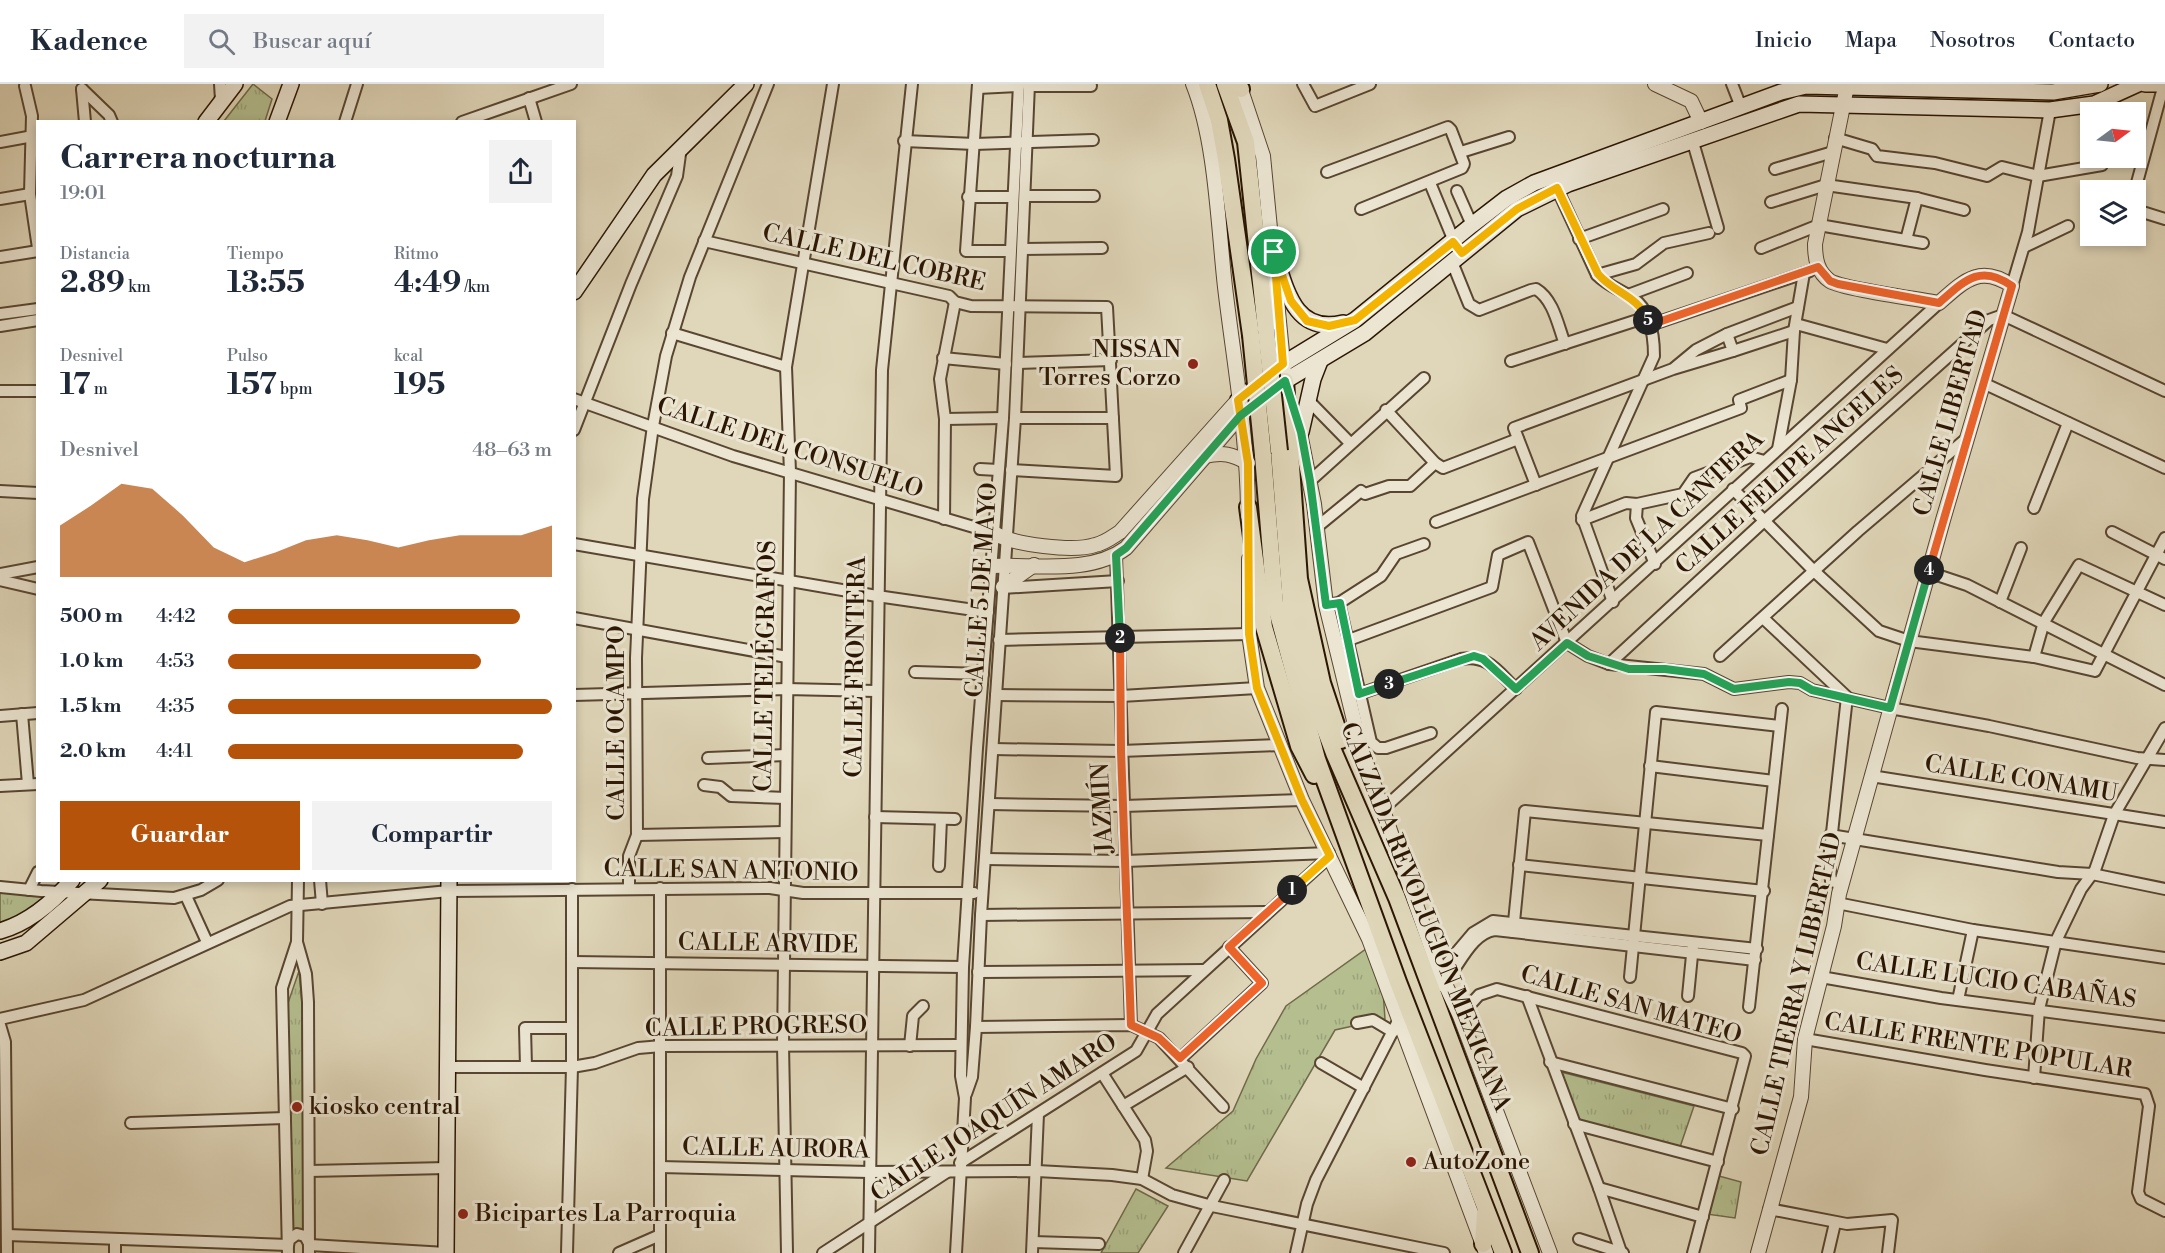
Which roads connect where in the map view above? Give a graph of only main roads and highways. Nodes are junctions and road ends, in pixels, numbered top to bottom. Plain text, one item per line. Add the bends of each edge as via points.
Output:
1 (235, 84) edge
2 (291, 84) edge
3 (746, 84) edge
4 (1207, 84) edge
5 (2100, 84) edge
6 (2138, 84) edge
7 (2145, 84) edge
8 (2157, 84) edge
9 (1236, 85) edge
10 (1806, 85) edge
11 (1939, 87) edge
12 (1958, 87) edge
13 (207, 120) edge
14 (278, 120) edge
15 (1554, 182) junction
16 (1274, 252) road end
17 (1456, 252) junction
18 (576, 289) edge
19 (1355, 320) junction
20 (1258, 333) junction
21 (1320, 361) junction
22 (1285, 381) junction
23 (1238, 400) road end
24 (1240, 416) road end
25 (1301, 432) road end
26 (1271, 453) junction
27 (1248, 507) road end
28 (1334, 808) junction
29 (1367, 827) junction
30 (98, 882) edge
31 (67, 886) edge
32 (449, 886) edge
33 (0, 931) edge
34 (0, 952) edge
35 (1486, 1208) junction
36 (1484, 1249) edge
37 (446, 1253) edge
38 (1503, 1253) edge
39 (1530, 1253) edge

1 - 13 main road
2 - 14 main road
3 - 18 main road via 654,175
4 - 20 main road via 1219,120
5 - 12 main road via 2053,92
6 - 15 main road via 2094,104 2050,110 1842,103 1785,106
7 - 8 main road
9 - 20 main road via 1246,142
10 - 11 main road
10 - 15 main road via 1701,122
11 - 12 main road
15 - 17 main road
15 - 17 main road via 1507,198 1472,225
16 - 19 main road via 1291,301 1307,321 1329,326
17 - 19 main road
17 - 21 main road via 1365,333
19 - 23 main road via 1283,364
20 - 26 main road, bridge
21 - 22 main road
21 - 25 main road
22 - 24 main road
22 - 29 main road via 1299,579 1308,629
26 - 28 main road, CALZADA REVOLUCIÓN MEXICANA via 1275,603
26 - 29 main road, CALZADA REVOLUCIÓN MEXICANA via 1303,657 1334,753
27 - 28 main road via 1264,627 1281,689 1299,746
28 - 35 main road, CALZADA REVOLUCIÓN MEXICANA via 1375,937
29 - 39 main road, CALZADA REVOLUCIÓN MEXICANA via 1436,984
30 - 34 main road via 26,942
31 - 33 main road via 22,922
32 - 37 main road
35 - 36 main road
35 - 38 main road, CALZADA REVOLUCIÓN MEXICANA

